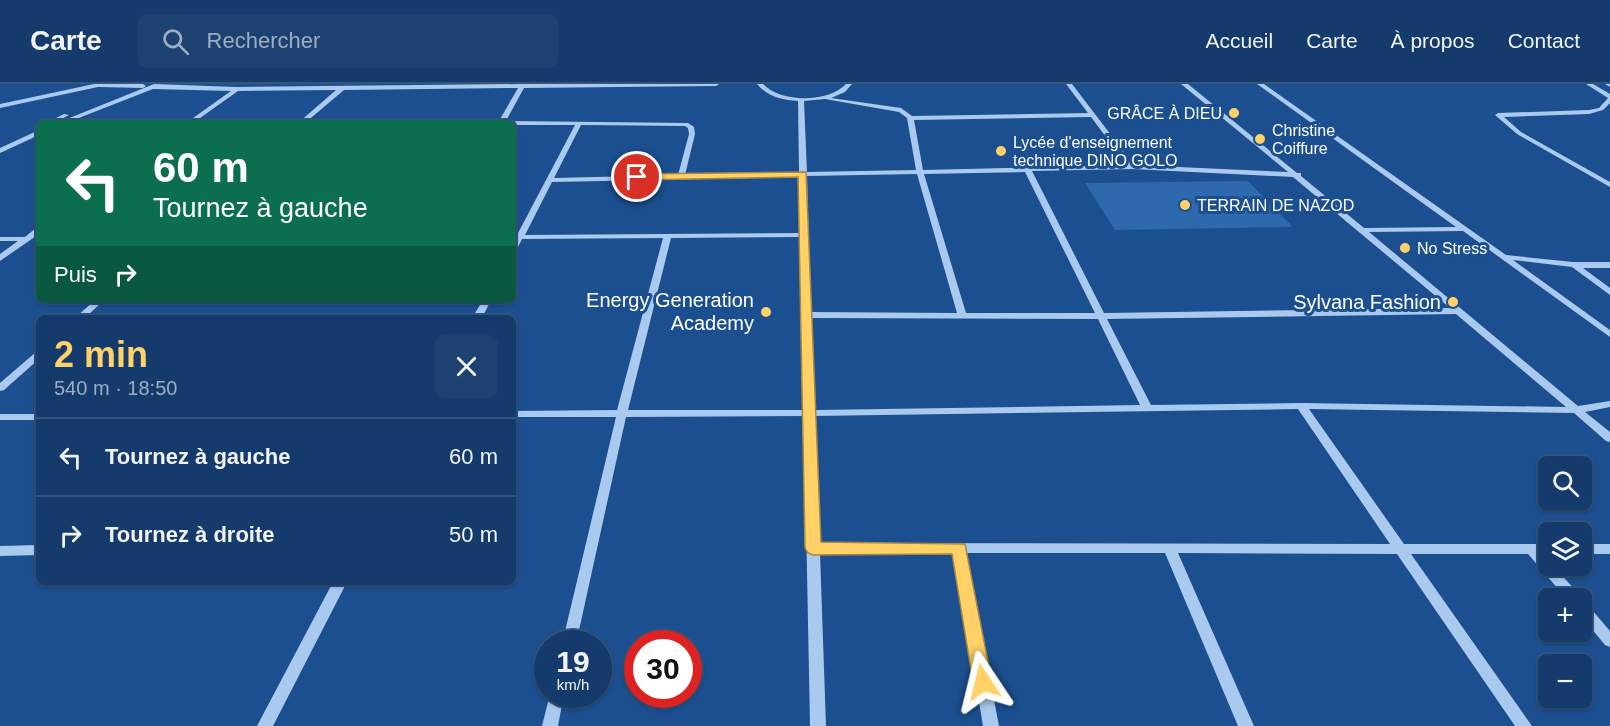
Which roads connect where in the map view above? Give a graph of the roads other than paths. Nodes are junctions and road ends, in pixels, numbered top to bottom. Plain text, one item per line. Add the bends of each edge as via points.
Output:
1 (69, 84) edge
2 (101, 84) edge
3 (162, 84) edge
4 (716, 84) edge
5 (760, 84) edge
6 (849, 84) edge
7 (1069, 84) edge
8 (1184, 84) edge
9 (1260, 84) edge
10 (1589, 84) edge
11 (523, 85) edge
12 (149, 86) edge
13 (342, 88) junction
14 (75, 89) junction
15 (237, 89) junction
16 (821, 98) junction
17 (1610, 98) edge
18 (801, 99) junction
19 (0, 106) edge
20 (1092, 115) junction
21 (910, 118) junction
22 (57, 120) edge
23 (67, 120) edge
24 (193, 120) edge
25 (305, 120) edge
26 (503, 120) edge
27 (516, 122) edge
28 (579, 123) junction
29 (36, 128) edge
30 (36, 133) edge
31 (0, 145) edge
32 (0, 151) edge
33 (1132, 167) junction
34 (1029, 170) junction
35 (920, 172) junction
36 (803, 174) junction
37 (681, 176) junction
38 (1298, 176) junction
39 (550, 180) junction
40 (1610, 185) edge
41 (1466, 229) junction
42 (1364, 230) junction
43 (36, 232) edge
44 (804, 235) junction
45 (668, 236) junction
46 (516, 237) edge
47 (36, 238) edge
48 (0, 239) edge
49 (28, 239) junction
50 (1505, 256) junction
51 (0, 258) edge
52 (1573, 265) junction
53 (1610, 265) edge
54 (1610, 292) edge
55 (97, 303) edge
56 (1456, 310) junction
57 (83, 315) edge
58 (807, 315) junction
59 (962, 315) junction
60 (1100, 316) junction
61 (1610, 334) edge
62 (36, 357) edge
63 (0, 388) edge
64 (1300, 406) junction
65 (1610, 406) edge
66 (1147, 408) junction
67 (1576, 410) junction
68 (622, 413) junction
69 (809, 413) junction
70 (516, 414) edge
71 (0, 417) edge
72 (36, 417) edge
73 (1610, 438) edge
74 (813, 548) junction
75 (959, 548) junction
76 (1169, 548) junction
77 (1400, 548) junction
78 (1531, 549) junction
79 (1538, 549) edge
80 (1592, 549) edge
81 (1610, 549) edge
82 (36, 550) edge
83 (0, 551) edge
84 (338, 585) edge
85 (1565, 588) edge
86 (1592, 620) edge
87 (572, 630) edge
88 (1610, 641) edge
89 (554, 708) edge
90 (265, 726) edge
91 (550, 726) edge
92 (818, 726) edge
93 (991, 726) edge
94 (1246, 726) edge
95 (1524, 726) edge

1 - 14 street
2 - 12 street
2 - 14 street
3 - 12 street
4 - 11 street
5 - 18 street via 776,96
6 - 16 street via 843,92
7 - 20 street
8 - 38 street
9 - 41 street
10 - 17 street
11 - 13 street
11 - 26 street
12 - 15 street
12 - 22 street
12 - 23 street
13 - 15 street
13 - 25 street
14 - 19 street
15 - 24 street
16 - 18 street
16 - 21 street via 901,110
17 - 40 street via 1602,109 1589,112 1498,115 1519,133
18 - 36 street
20 - 21 street
20 - 33 street
21 - 35 street
27 - 28 street
28 - 37 street via 686,124 692,134
28 - 39 street
29 - 31 street
30 - 32 street
33 - 34 street
33 - 38 street
34 - 35 street
34 - 60 street
35 - 36 street
35 - 59 street
36 - 37 street
36 - 44 street
37 - 39 street
38 - 42 street
39 - 46 street
41 - 42 street
41 - 50 street
42 - 56 street
43 - 49 street
44 - 45 street
44 - 58 street
45 - 46 street
45 - 68 street
47 - 49 street
48 - 49 street
49 - 51 street
50 - 52 street
50 - 61 street
52 - 53 street
52 - 54 street
55 - 57 street
56 - 60 street
56 - 67 street
58 - 59 street
58 - 69 street
59 - 60 street
60 - 66 street
62 - 63 street
64 - 66 street
64 - 67 street
64 - 77 street
65 - 67 street
66 - 69 street
67 - 73 street
68 - 69 street
68 - 70 street
68 - 87 street
69 - 74 street
71 - 72 street
74 - 75 street
74 - 92 street
75 - 76 street
75 - 93 street
76 - 77 street
76 - 94 street
77 - 78 street
77 - 95 street
78 - 79 street
78 - 85 street
80 - 81 street
82 - 83 street
84 - 90 street
86 - 88 street
89 - 91 street

